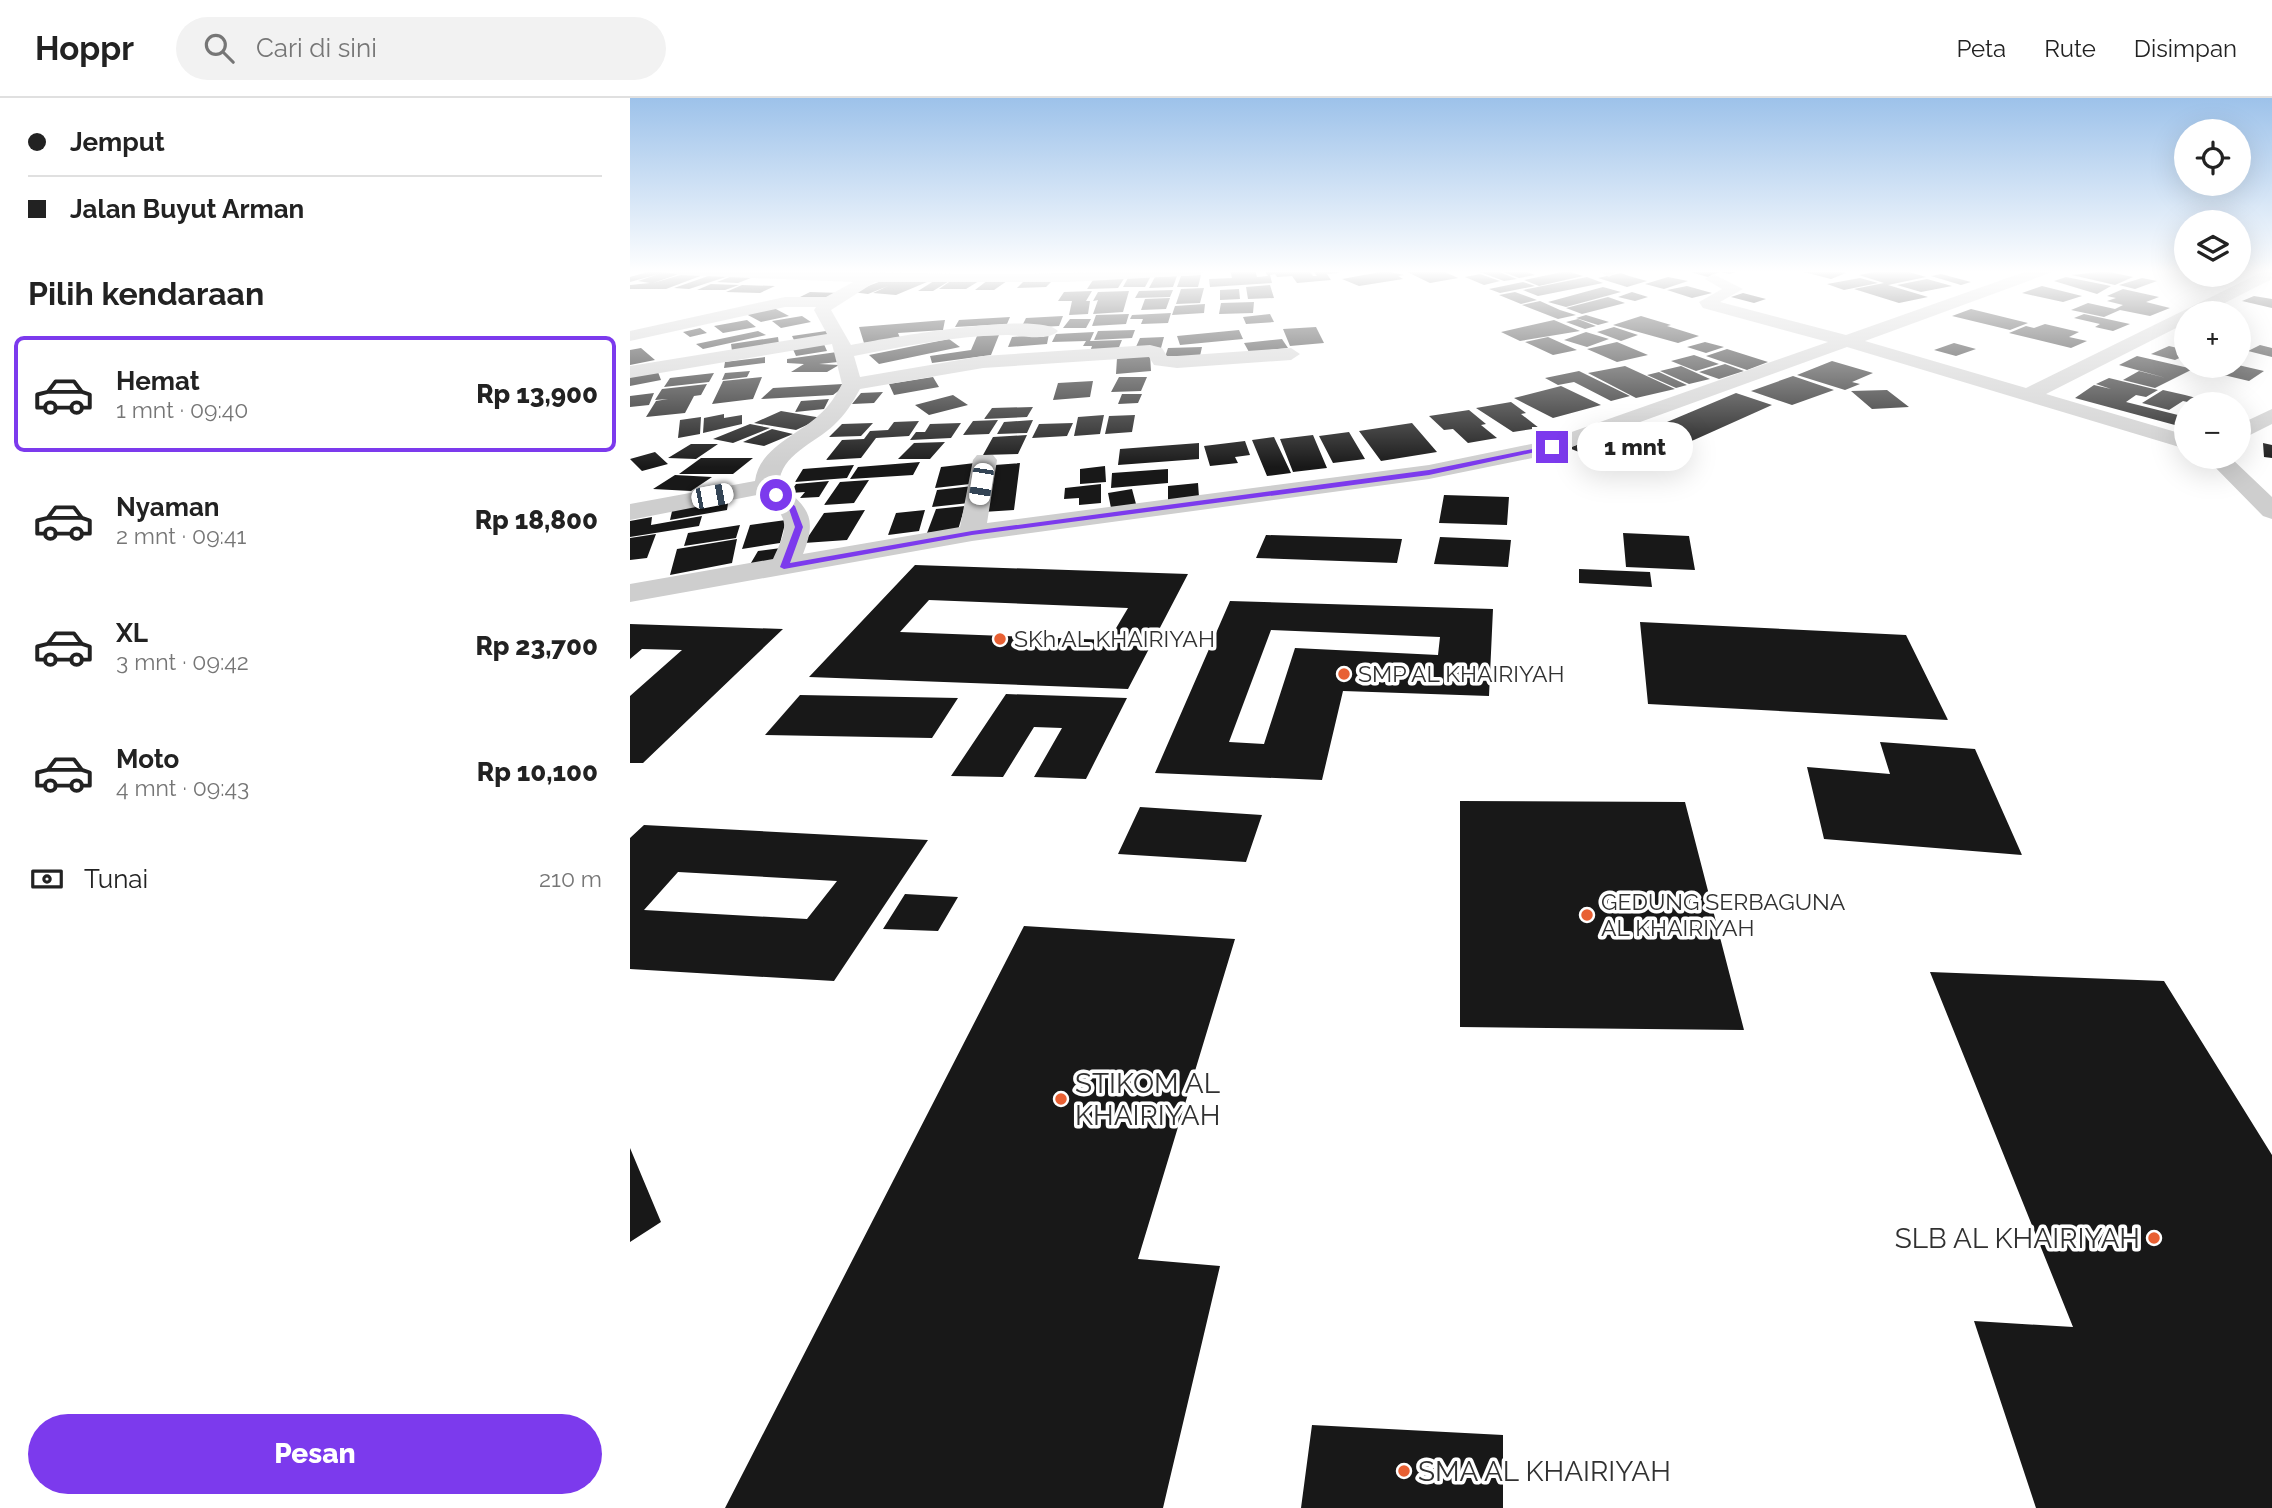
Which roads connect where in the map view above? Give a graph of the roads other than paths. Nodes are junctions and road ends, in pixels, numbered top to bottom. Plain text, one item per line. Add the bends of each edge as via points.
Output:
1 (836, 336) edge
2 (926, 336) edge
3 (1824, 336) edge
4 (1864, 336) edge
5 (2147, 336) edge
6 (1847, 342) junction
7 (841, 345) junction
8 (1292, 354) dead end
9 (630, 372) edge
10 (852, 384) junction
11 (2028, 396) junction
12 (2272, 415) edge
13 (2251, 426) edge
14 (2174, 439) edge
15 (985, 460) dead end
16 (2229, 469) edge
17 (767, 486) junction
18 (2272, 511) edge
19 (630, 512) edge
20 (972, 533) junction
21 (784, 567) junction
22 (630, 593) edge

1 - 7 street
2 - 7 street
3 - 6 street
4 - 6 street
5 - 11 street
6 - 11 street
6 - 20 street via 1552,447 1429,472
7 - 9 street via 685,361
7 - 10 street
8 - 10 street via 1177,362 1161,361 1150,351 984,362
10 - 17 street via 829,418 777,458 768,469
11 - 14 street
12 - 13 street
15 - 20 street
16 - 18 street
17 - 19 street
17 - 21 street via 797,517 799,527
20 - 21 street
21 - 22 street

